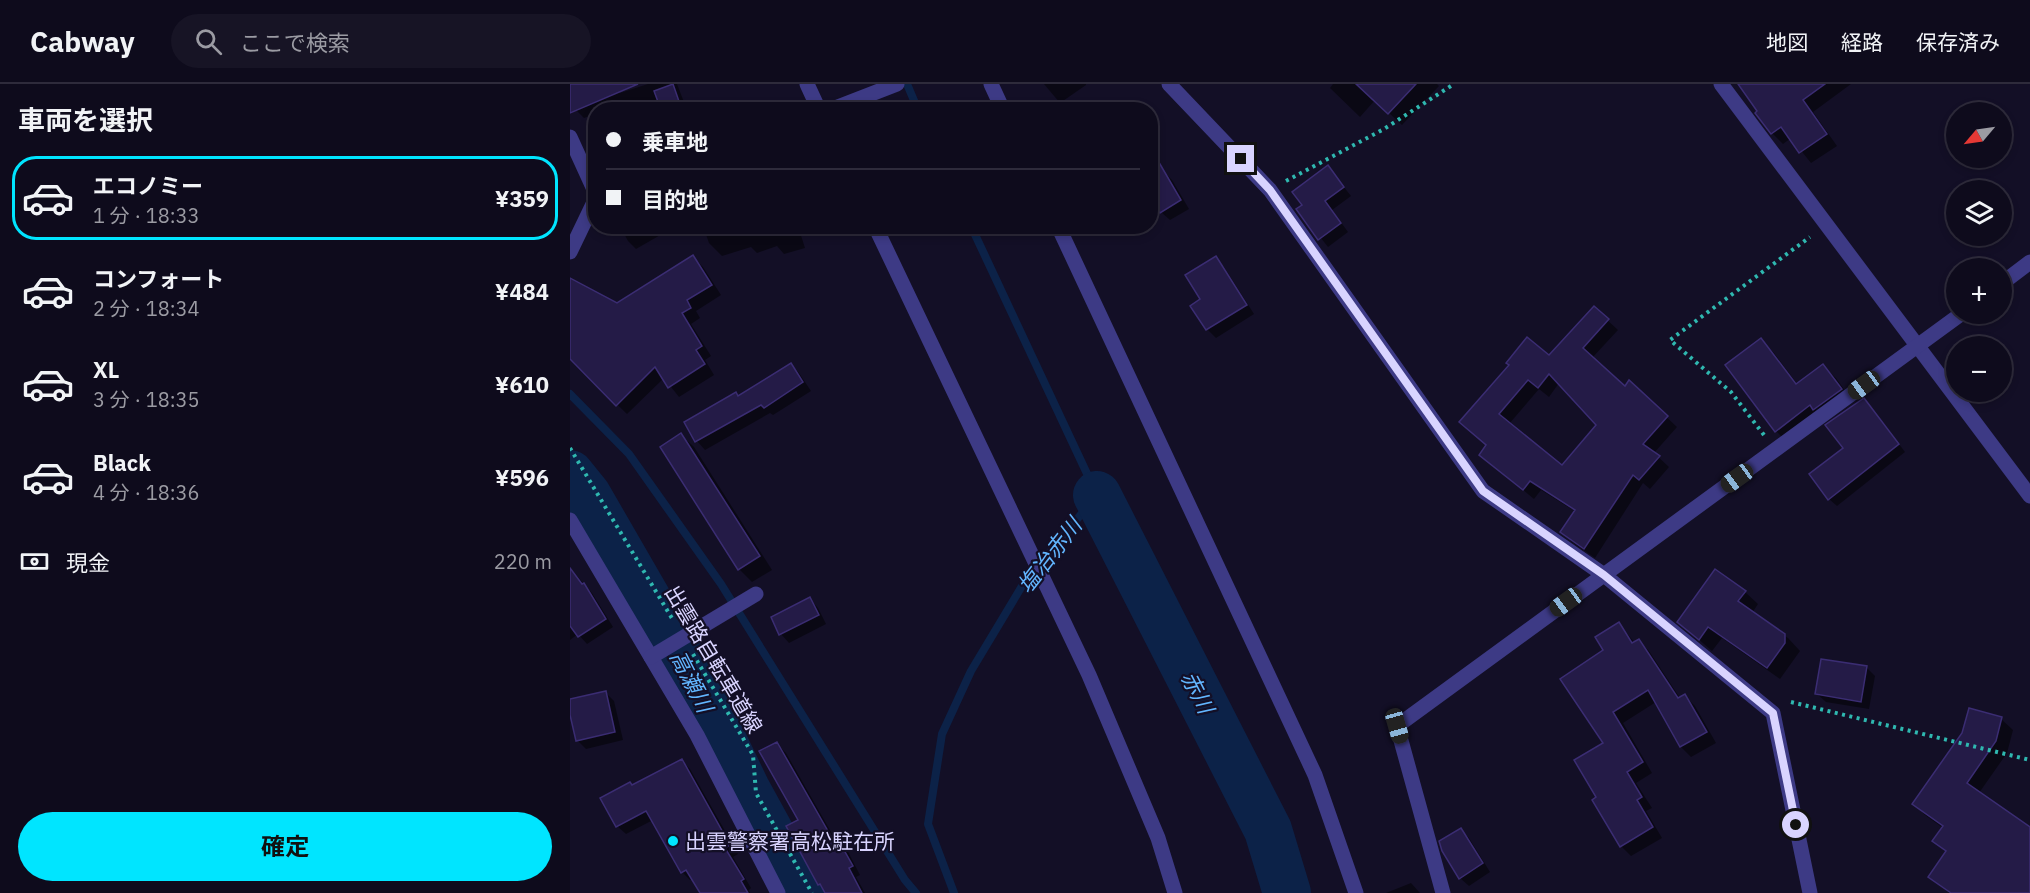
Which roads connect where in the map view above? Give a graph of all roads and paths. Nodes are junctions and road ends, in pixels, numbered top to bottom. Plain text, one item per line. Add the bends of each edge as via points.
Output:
1 (807, 84) edge
2 (897, 84) edge
3 (991, 84) edge
4 (1169, 84) edge
5 (1454, 84) edge
6 (1721, 84) edge
7 (815, 102) edge
8 (851, 102) edge
9 (999, 102) edge
10 (570, 137) edge
11 (588, 178) edge
12 (1270, 190) junction
13 (588, 213) edge
14 (1827, 225) junction
15 (879, 234) edge
16 (1062, 234) edge
17 (570, 252) edge
18 (2030, 262) edge
19 (2012, 276) edge
20 (1948, 324) edge
21 (1918, 346) junction
22 (570, 448) edge
23 (1775, 450) junction
24 (2030, 496) edge
25 (570, 520) edge
26 (1604, 575) junction
27 (756, 594) dead end
28 (676, 624) dead end
29 (687, 644) dead end
30 (651, 657) junction
31 (1773, 713) junction
32 (2030, 760) edge
33 (778, 893) edge
34 (812, 893) edge
35 (1175, 893) edge
36 (1356, 893) edge
37 (1443, 893) edge
38 (1810, 893) edge

1 - 7 street
2 - 8 street
3 - 9 street
4 - 12 street
5 - 12 path via 1384,129
6 - 14 street
10 - 11 street
12 - 26 street via 1483,491
13 - 17 street
14 - 21 street
14 - 23 path via 1670,340 1731,392
15 - 35 street via 1089,675 1158,838
16 - 36 street via 1315,775
18 - 19 street
20 - 21 street
21 - 23 street
21 - 24 street
22 - 28 path, 出雲路自転車道線
23 - 26 street
25 - 30 street
26 - 31 street
26 - 37 street via 1397,726
27 - 30 street
29 - 34 path, 出雲路自転車道線 via 753,755 756,793
30 - 33 street via 697,735
31 - 32 path via 1788,701
31 - 38 street

